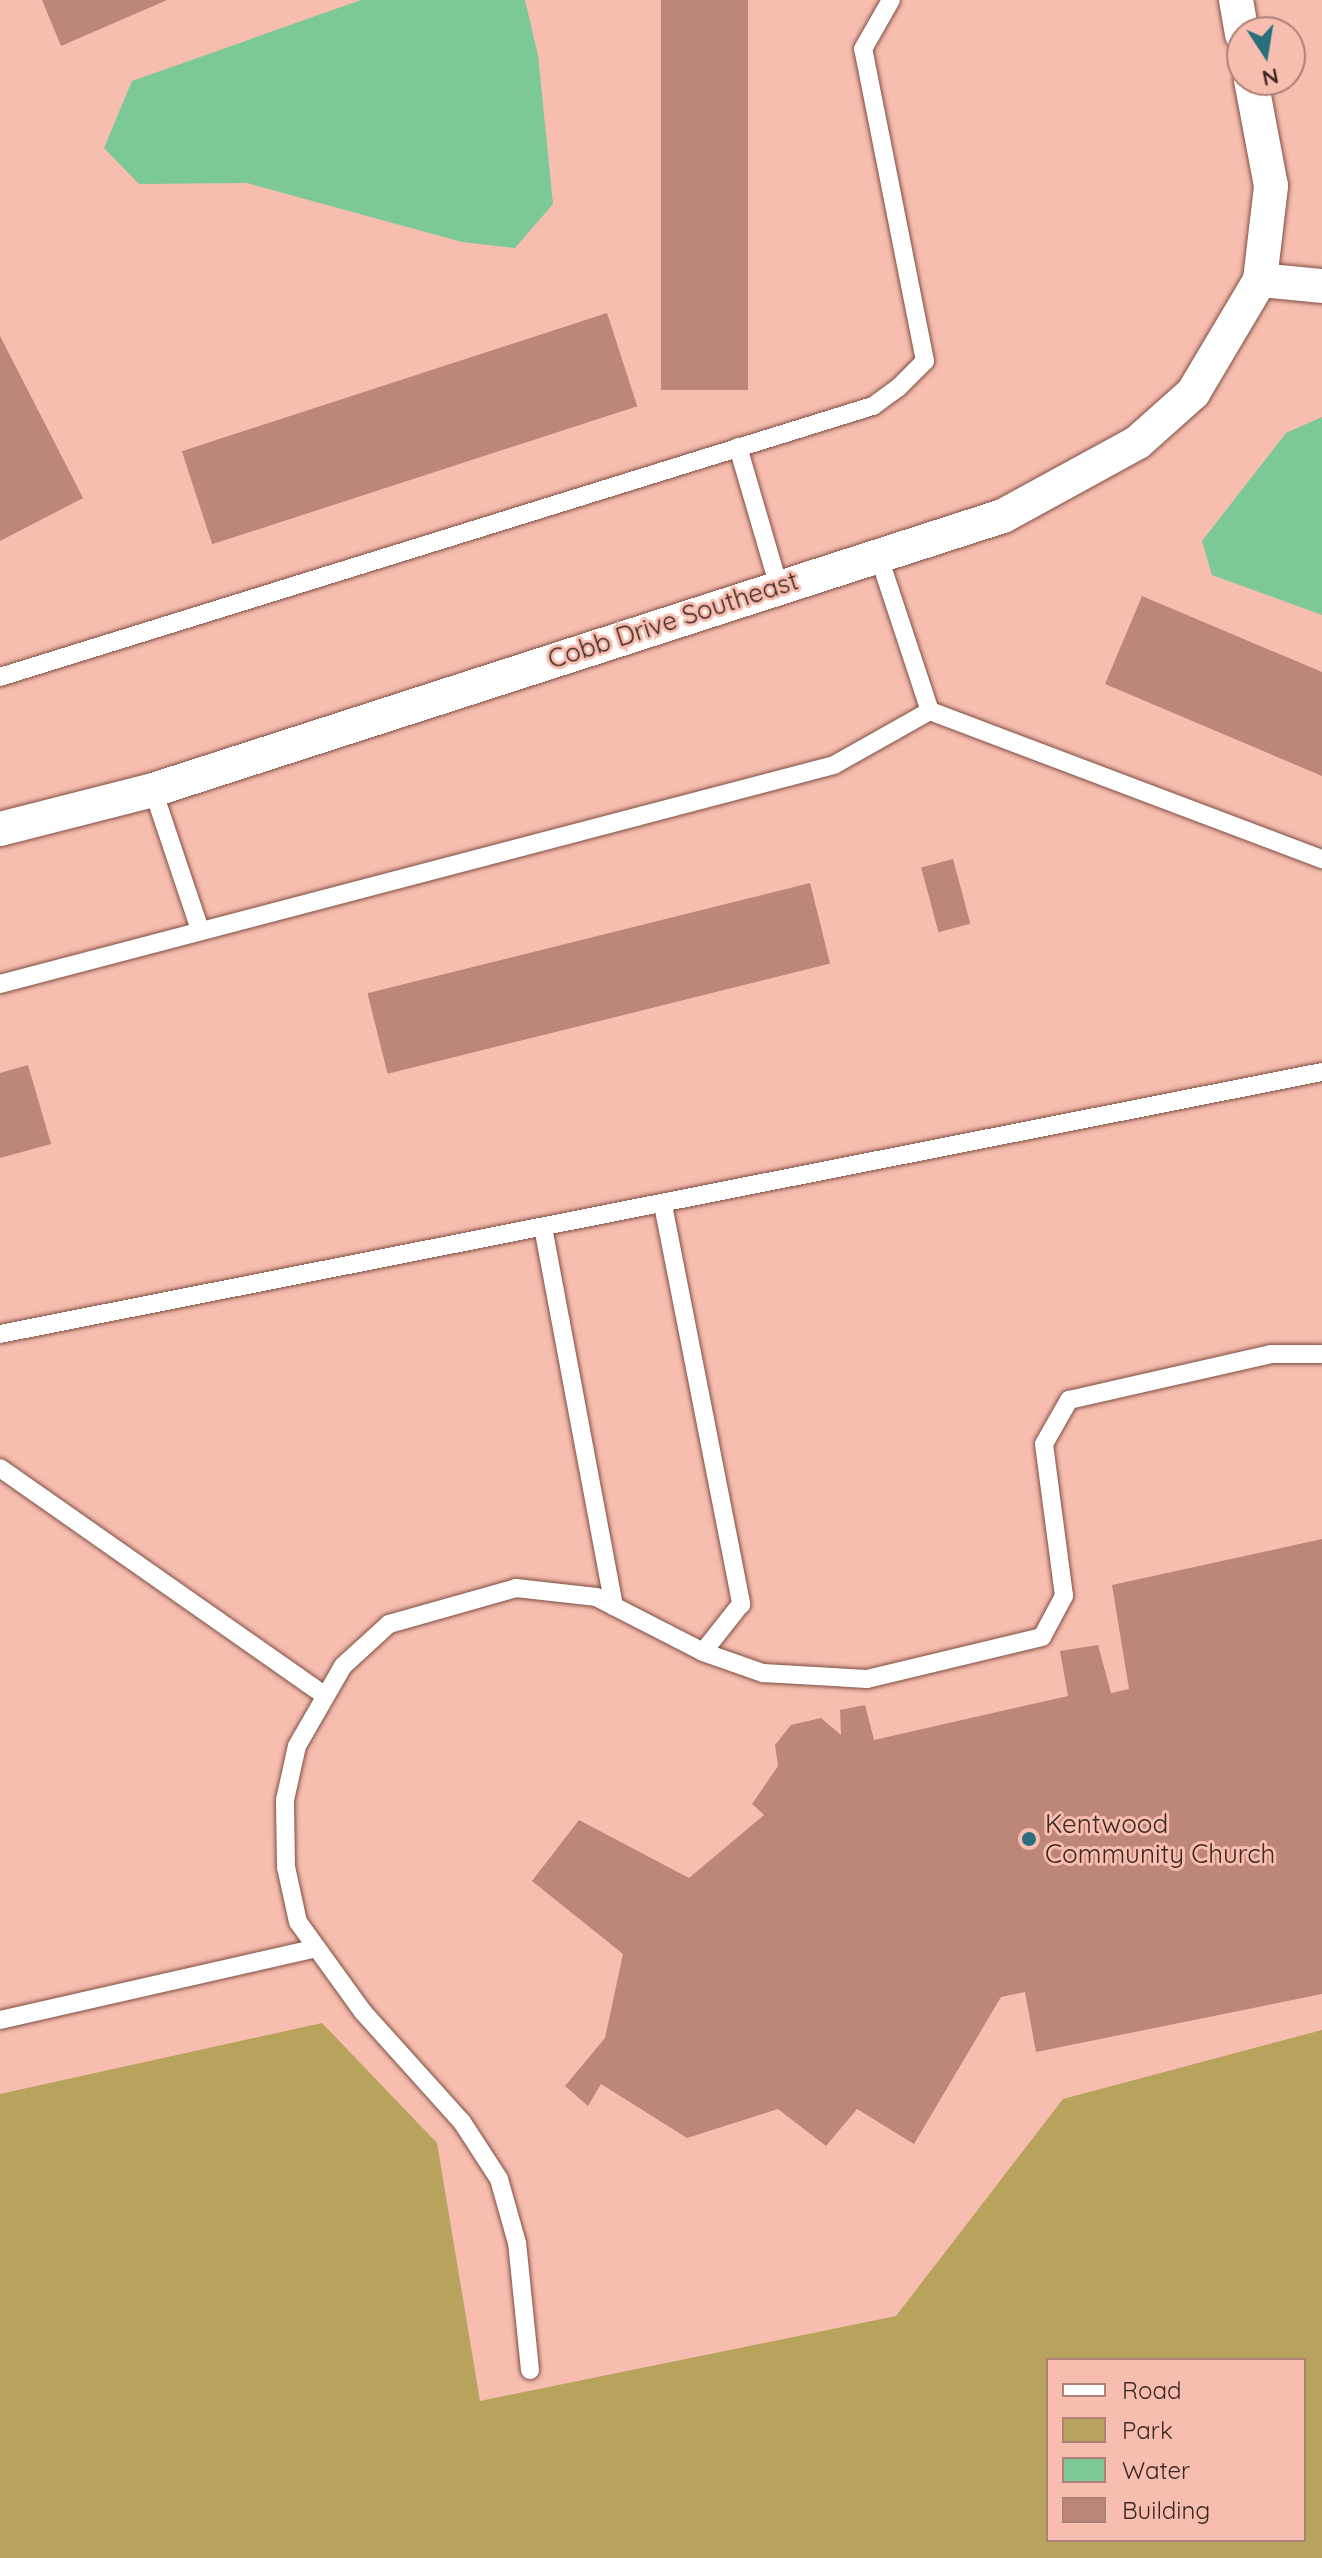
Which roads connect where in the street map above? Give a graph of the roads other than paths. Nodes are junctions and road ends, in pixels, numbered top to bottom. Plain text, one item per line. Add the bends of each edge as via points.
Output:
1 (891, 0) edge
2 (1254, 96) edge
3 (1260, 280) junction
4 (1322, 286) edge
5 (738, 447) junction
6 (879, 557) junction
7 (778, 584) junction
8 (0, 677) edge
9 (930, 711) junction
10 (153, 790) junction
11 (0, 829) edge
12 (1322, 859) edge
13 (200, 930) junction
14 (0, 984) edge
15 (1322, 1072) edge
16 (663, 1205) junction
17 (543, 1227) junction
18 (0, 1334) edge
19 (1322, 1354) edge
20 (0, 1468) edge
21 (614, 1606) junction
22 (703, 1652) junction
23 (324, 1695) junction
24 (316, 1948) junction
25 (0, 2020) edge
26 (530, 2370) dead end

1 - 5 lane via 863,49 925,361 873,406
2 - 3 street via 1271,186
3 - 4 street
3 - 6 street, Cobb Drive Southeast via 1193,393 1138,442 1003,516
5 - 7 lane
5 - 8 lane
6 - 7 street, Cobb Drive Southeast
6 - 9 lane
7 - 10 street, Cobb Drive Southeast
9 - 12 lane
9 - 13 lane via 834,765
10 - 11 street, Cobb Drive Southeast
10 - 13 lane
13 - 14 lane
15 - 16 lane
16 - 17 lane
16 - 22 lane via 741,1604
17 - 18 lane
17 - 21 lane
19 - 22 lane via 1271,1354 1069,1400 1044,1444 1064,1596 1042,1637 867,1679 763,1673
20 - 23 lane
21 - 22 lane
21 - 23 lane via 596,1597 516,1588 435,1605 389,1624
23 - 24 lane via 297,1746 285,1800 286,1867 298,1922
24 - 25 lane
24 - 26 lane via 363,2012 419,2067 499,2179 517,2243

